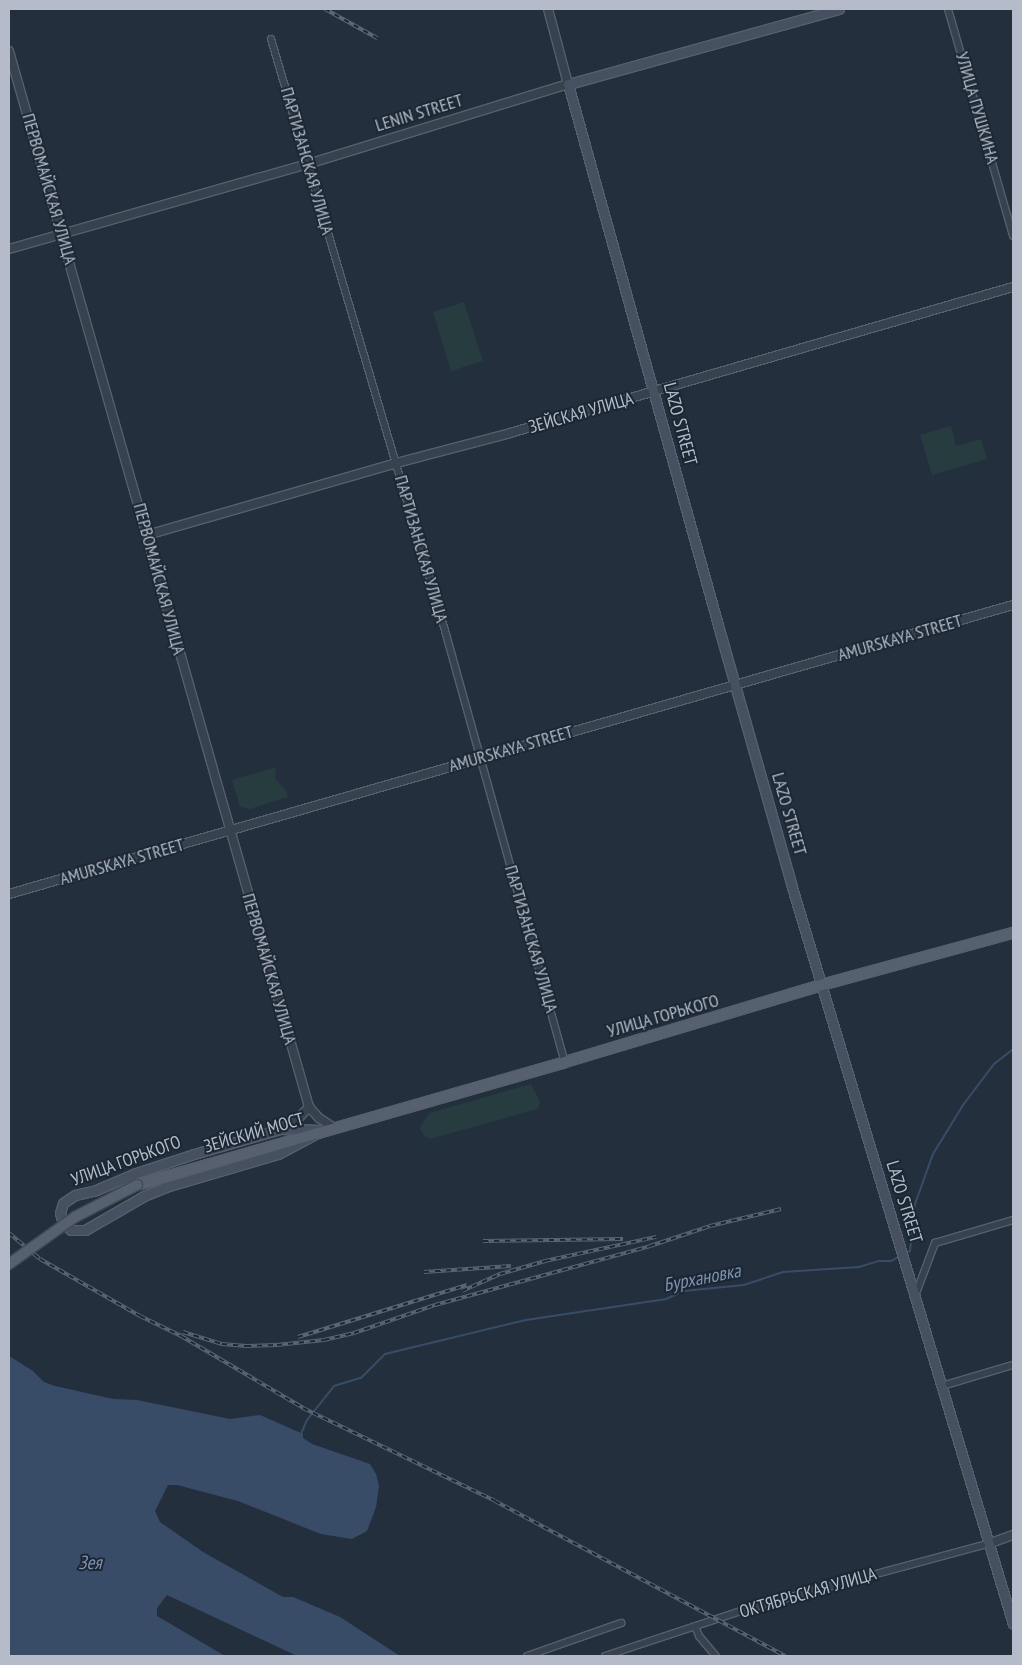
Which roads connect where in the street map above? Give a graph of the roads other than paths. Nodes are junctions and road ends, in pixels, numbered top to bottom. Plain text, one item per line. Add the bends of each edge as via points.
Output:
1 (548, 9) edge
2 (839, 9) edge
3 (948, 9) edge
4 (271, 38) dead end
5 (9, 51) edge
6 (568, 84) junction
7 (308, 164) junction
8 (62, 234) junction
9 (1013, 236) edge
10 (9, 249) edge
11 (1013, 287) edge
12 (655, 391) junction
13 (396, 463) junction
14 (147, 535) junction
15 (1013, 605) edge
16 (735, 684) junction
17 (480, 758) junction
18 (229, 832) junction
19 (9, 894) edge
20 (1013, 933) edge
21 (821, 984) junction
22 (565, 1062) junction
23 (309, 1107) junction
24 (280, 1129) junction
25 (328, 1129) junction
26 (1013, 1220) edge
27 (9, 1264) edge
28 (915, 1296) junction
29 (1013, 1365) edge
30 (942, 1386) junction
31 (1013, 1535) edge
32 (988, 1544) junction
33 (621, 1623) dead end
34 (1013, 1624) edge
35 (695, 1626) junction
36 (527, 1656) edge
37 (605, 1656) edge
38 (716, 1656) edge

1 - 6 street, LAZO STREET
2 - 6 main road, LENIN STREET
3 - 9 street, УЛИЦА ПУШКИНА
4 - 7 street, ПАРТИЗАНСКАЯ УЛИЦА
5 - 8 street, ПЕРВОМАЙСКАЯ УЛИЦА
6 - 7 street, LENIN STREET
6 - 12 main road, LAZO STREET
7 - 8 street, LENIN STREET
7 - 13 street, ПАРТИЗАНСКАЯ УЛИЦА
8 - 10 street, LENIN STREET
8 - 14 street, ПЕРВОМАЙСКАЯ УЛИЦА
11 - 12 street, ЗЕЙСКАЯ УЛИЦА
12 - 13 street, ЗЕЙСКАЯ УЛИЦА
12 - 16 main road, LAZO STREET
13 - 14 street, ЗЕЙСКАЯ УЛИЦА
13 - 17 street, ПАРТИЗАНСКАЯ УЛИЦА
14 - 18 street, ПЕРВОМАЙСКАЯ УЛИЦА
15 - 16 street, AMURSKAYA STREET
16 - 17 street, AMURSKAYA STREET
16 - 21 main road, LAZO STREET
17 - 18 street, AMURSKAYA STREET
17 - 22 street, ПАРТИЗАНСКАЯ УЛИЦА
18 - 19 street, AMURSKAYA STREET
18 - 23 street, ПЕРВОМАЙСКАЯ УЛИЦА
20 - 21 main road, УЛИЦА ГОРЬКОГО
21 - 22 main road, УЛИЦА ГОРЬКОГО
21 - 28 main road, LAZO STREET
22 - 25 main road, УЛИЦА ГОРЬКОГО
23 - 24 street via 295,1122
23 - 25 street
24 - 25 main road, УЛИЦА ГОРЬКОГО
24 - 25 main road, УЛИЦА ГОРЬКОГО via 194,1154 76,1195 63,1203 60,1213 63,1223 71,1230 85,1230 144,1196 278,1154
25 - 27 main road, ЗЕЙСКИЙ МОСТ, bridge via 137,1185 75,1217
26 - 28 street via 935,1243
28 - 30 main road, LAZO STREET
29 - 30 street
30 - 32 main road, LAZO STREET
31 - 32 street, ОКТЯБРЬСКАЯ УЛИЦА
32 - 34 main road, LAZO STREET
32 - 35 street, ОКТЯБРЬСКАЯ УЛИЦА via 750,1608
33 - 36 street
35 - 37 street, ОКТЯБРЬСКАЯ УЛИЦА
35 - 38 street

